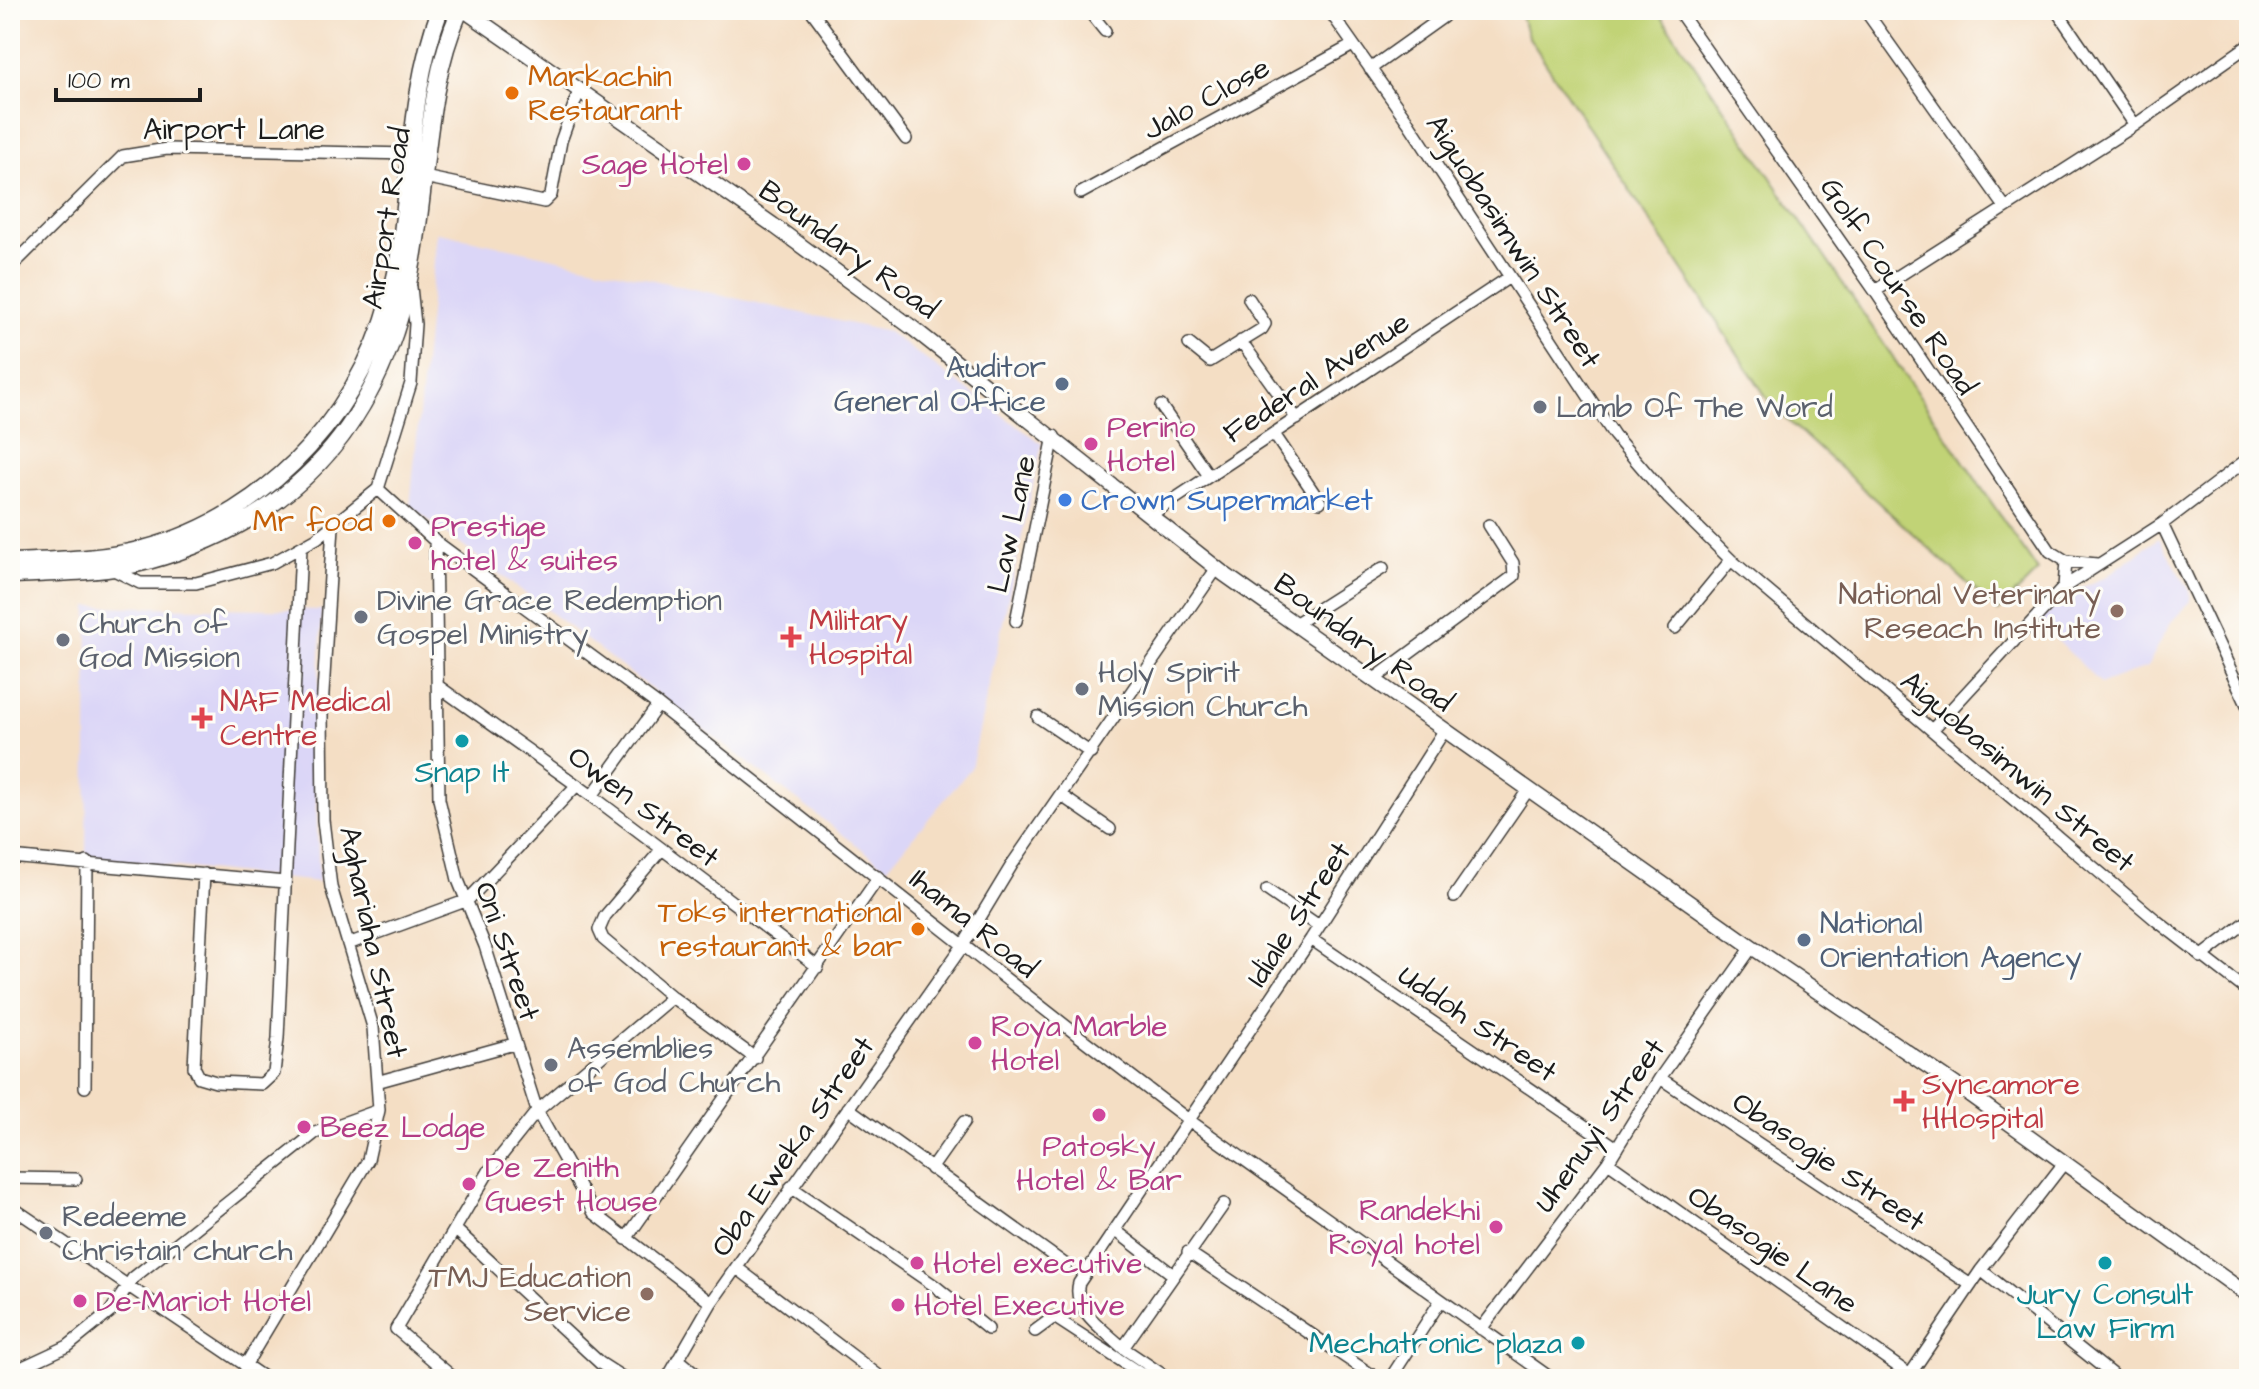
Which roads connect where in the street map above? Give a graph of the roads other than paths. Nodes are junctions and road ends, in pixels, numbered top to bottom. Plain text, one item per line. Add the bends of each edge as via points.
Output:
1 (440, 10) edge
2 (462, 10) edge
3 (811, 10) edge
4 (1088, 10) edge
5 (1347, 10) edge
6 (1678, 10) edge
7 (1865, 10) edge
8 (2056, 10) edge
9 (1332, 14) edge
10 (1443, 17) dead end
11 (1105, 31) dead end
12 (1353, 45) junction
13 (2249, 45) edge
14 (1370, 69) junction
15 (579, 91) junction
16 (2135, 125) junction
17 (906, 139) dead end
18 (410, 154) junction
19 (424, 177) junction
20 (1081, 193) dead end
21 (2005, 207) junction
22 (10, 268) edge
23 (403, 273) junction
24 (1508, 278) junction
25 (1875, 291) junction
26 (1249, 299) dead end
27 (1241, 341) junction
28 (1189, 344) dead end
29 (1161, 406) dead end
30 (1297, 419) junction
31 (1274, 434) junction
32 (1054, 436) junction
33 (2249, 458) edge
34 (1209, 476) junction
35 (378, 489) junction
36 (1320, 502) dead end
37 (1149, 516) junction
38 (2162, 524) junction
39 (1489, 525) dead end
40 (333, 526) junction
41 (435, 541) junction
42 (301, 548) junction
43 (1731, 560) junction
44 (2066, 561) junction
45 (10, 562) edge
46 (108, 562) junction
47 (2097, 564) junction
48 (1217, 568) junction
49 (1383, 568) dead end
50 (10, 575) edge
51 (2064, 587) junction
52 (1016, 621) dead end
53 (1295, 624) junction
54 (1675, 628) dead end
55 (1373, 680) junction
56 (438, 686) junction
57 (658, 705) junction
58 (2249, 709) edge
59 (1038, 717) dead end
60 (1932, 730) junction
61 (1444, 731) junction
62 (1091, 753) junction
63 (577, 785) junction
64 (1528, 790) junction
65 (592, 796) junction
66 (1062, 796) junction
67 (1110, 829) dead end
68 (661, 850) junction
69 (10, 857) edge
70 (87, 862) junction
71 (204, 874) junction
72 (879, 877) junction
73 (285, 882) junction
74 (1267, 890) dead end
75 (1454, 897) dead end
76 (468, 900) junction
77 (2249, 920) edge
78 (1319, 926) junction
79 (1311, 939) junction
80 (348, 944) junction
81 (964, 944) junction
82 (1752, 947) junction
83 (2201, 957) junction
84 (818, 967) junction
85 (2249, 992) edge
86 (672, 997) junction
87 (514, 1044) junction
88 (755, 1058) junction
89 (1660, 1078) junction
90 (380, 1081) junction
91 (85, 1087) dead end
92 (848, 1108) junction
93 (379, 1110) junction
94 (537, 1111) junction
95 (1190, 1121) junction
96 (964, 1122) dead end
97 (1617, 1148) junction
98 (1608, 1162) junction
99 (2064, 1163) junction
100 (931, 1169) junction
101 (10, 1178) edge
102 (76, 1179) dead end
103 (791, 1187) junction
104 (1224, 1204) dead end
105 (10, 1206) edge
106 (455, 1229) junction
107 (1115, 1230) junction
108 (626, 1239) junction
109 (1188, 1252) junction
110 (1066, 1265) dead end
111 (737, 1268) junction
112 (1981, 1270) junction
113 (1172, 1274) junction
114 (128, 1285) junction
115 (1971, 1285) junction
116 (2249, 1296) edge
117 (1441, 1300) junction
118 (711, 1303) junction
119 (988, 1329) dead end
120 (1481, 1329) junction
121 (1035, 1331) dead end
122 (1123, 1348) junction
123 (678, 1359) junction
124 (245, 1366) junction
125 (10, 1373) edge
126 (2114, 1376) dead end
127 (1909, 1377) edge
128 (266, 1379) edge
129 (455, 1379) edge
130 (625, 1379) edge
131 (667, 1379) edge
132 (702, 1379) edge
133 (883, 1379) edge
134 (1149, 1379) edge
135 (1169, 1379) edge
136 (1378, 1379) edge
137 (1390, 1379) edge
138 (1552, 1379) edge

1 - 18 main road, Airport Road via 424,65
2 - 15 street, Boundary Road
2 - 19 main road, Airport Road via 436,79
3 - 17 street
4 - 11 street
5 - 9 street
6 - 25 street, Golf Course Road
7 - 21 street
8 - 16 street
9 - 12 street, Aiguobasimwin Street
10 - 14 street
12 - 14 street, Aiguobasimwin Street
12 - 20 street, Jalo Close
13 - 16 street
14 - 24 street, Aiguobasimwin Street
15 - 19 street via 561,141 554,187 544,202
15 - 32 street, Boundary Road via 773,225
16 - 21 street
18 - 22 street, Airport Lane via 138,151 123,156
18 - 23 main road, Airport Road
19 - 23 main road, Airport Road
21 - 25 street
23 - 35 street via 415,324 411,383
23 - 46 main road, Airport Road via 355,387 328,428 291,466 229,511 186,534
24 - 30 street, Federal Avenue
24 - 43 street, Aiguobasimwin Street via 1614,435
25 - 44 street, Golf Course Road via 2050,551
26 - 27 street via 1265,324
27 - 28 street via 1210,361
27 - 30 street
29 - 34 street
30 - 31 street, Federal Avenue
31 - 34 street, Federal Avenue
31 - 36 street
32 - 37 street, Boundary Road
32 - 52 street, Law Lane
33 - 38 street
34 - 37 street, Federal Avenue
35 - 40 street
35 - 41 street, Ihama Road
37 - 48 street, Boundary Road
38 - 47 street
38 - 58 street
39 - 55 street via 1513,563 1514,576
40 - 42 street
40 - 80 street, Aghariaha Street via 322,710 323,820 331,887
41 - 56 street, Oni Street
41 - 57 street, Ihama Road
42 - 46 street via 272,563 196,583 140,583
42 - 73 street
43 - 54 street
43 - 60 street, Aiguobasimwin Street
44 - 47 street
44 - 51 street
45 - 46 main road, Airport Road
46 - 50 main road, Airport Road
47 - 51 street
48 - 53 street, Boundary Road
48 - 62 street, Oba Eweka Street
49 - 53 street
51 - 60 street
53 - 55 street, Boundary Road
55 - 61 street, Boundary Road
56 - 63 street, Owen Street
56 - 76 street, Oni Street via 439,799 458,880
57 - 65 street
57 - 72 street, Ihama Road
59 - 62 street
60 - 83 street, Aiguobasimwin Street
61 - 64 street, Boundary Road
61 - 78 street, Idiale Street
62 - 66 street, Oba Eweka Street
63 - 65 street, Owen Street
63 - 76 street
64 - 75 street
64 - 82 street, Boundary Road
65 - 68 street, Owen Street
66 - 67 street
66 - 81 street, Oba Eweka Street
68 - 84 street, Owen Street
68 - 86 street via 599,930
69 - 70 street
70 - 71 street
70 - 91 street
71 - 73 street
71 - 73 street via 193,1053 199,1077 216,1082 262,1084 274,1073
72 - 81 street, Ihama Road
72 - 84 street
74 - 78 street
76 - 80 street
76 - 87 street, Oni Street
77 - 83 street
78 - 79 street, Idiale Street
79 - 95 street, Idiale Street
79 - 97 street, Uddoh Street
80 - 90 street, Aghariaha Street via 373,1027
81 - 92 street, Oba Eweka Street
81 - 95 street, Ihama Road
82 - 89 street, Uhenuyi Street
82 - 99 street, Boundary Road
83 - 85 street, Aiguobasimwin Street
84 - 88 street
86 - 88 street
86 - 94 street
87 - 90 street
87 - 94 street, Oni Street
88 - 108 street
89 - 97 street, Uhenuyi Street
89 - 115 street, Obasogie Street
90 - 93 street, Aghariaha Street
92 - 100 street
92 - 103 street, Oba Eweka Street
93 - 114 street via 315,1133
93 - 124 street, Aghariaha Street via 368,1160
94 - 106 street via 489,1171
94 - 108 street, Oni Street via 594,1213
95 - 107 street, Idiale Street
95 - 117 street, Ihama Road
96 - 100 street
97 - 98 street, Uhenuyi Street
98 - 120 street, Uhenuyi Street
98 - 127 street, Obasogie Lane
99 - 112 street
99 - 116 street, Boundary Road
100 - 110 street
101 - 102 street
103 - 111 street, Oba Eweka Street
103 - 119 street
104 - 109 street
105 - 114 street
106 - 129 street via 396,1329
106 - 130 street via 600,1363
107 - 113 street
107 - 122 street, Idiale Street via 1077,1291 1083,1310
108 - 118 street, Oni Street
109 - 113 street
109 - 136 street
111 - 118 street, Oba Eweka Street
111 - 133 street
112 - 115 street
112 - 126 street
113 - 122 street
114 - 124 street
114 - 125 street via 110,1312 68,1346
115 - 127 street
117 - 120 street, Ihama Road
117 - 137 street
118 - 123 street, Oba Eweka Street
120 - 138 street, Ihama Road
121 - 134 street via 1054,1317
122 - 135 street, Idiale Street
123 - 131 street, Oba Eweka Street
123 - 132 street
124 - 128 street

